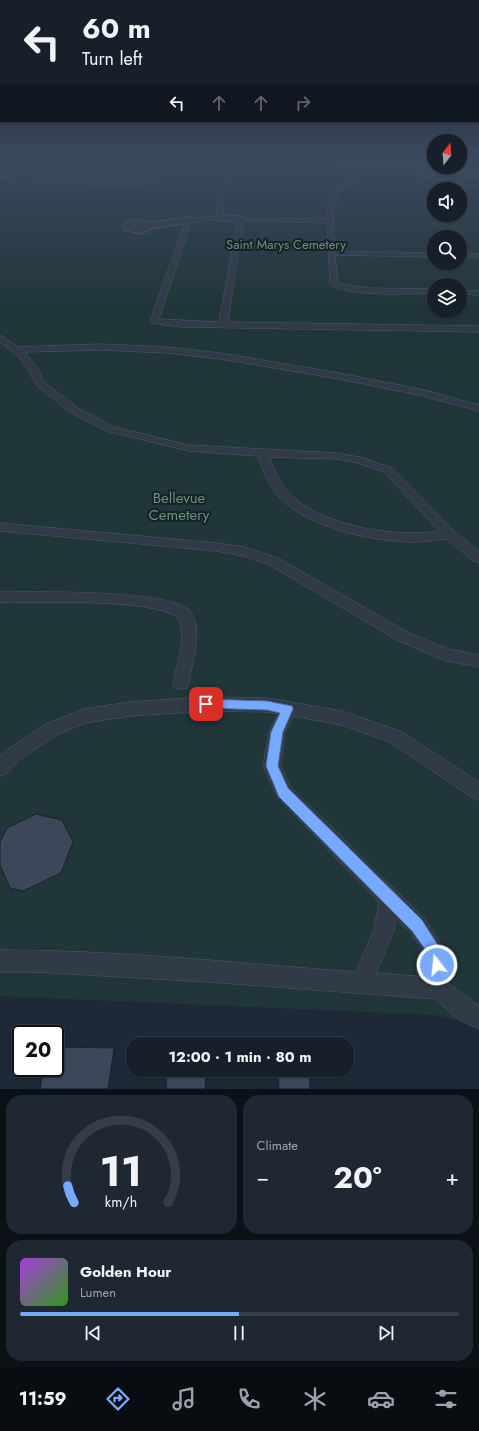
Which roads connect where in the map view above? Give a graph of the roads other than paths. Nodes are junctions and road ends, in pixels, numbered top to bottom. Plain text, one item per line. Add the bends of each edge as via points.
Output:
1 (220, 207) edge
2 (330, 207) edge
3 (220, 218) junction
4 (240, 219) junction
5 (190, 220) junction
6 (330, 221) junction
7 (152, 225) dead end
8 (331, 253) junction
9 (427, 255) edge
10 (467, 255) edge
11 (479, 256) edge
12 (427, 292) edge
13 (467, 292) edge
14 (479, 293) edge
15 (223, 324) junction
16 (479, 330) edge
17 (0, 338) edge
18 (16, 350) junction
19 (479, 408) edge
20 (262, 453) junction
21 (0, 527) edge
22 (449, 534) junction
23 (479, 558) edge
24 (0, 597) edge
25 (479, 661) edge
26 (181, 683) dead end
27 (288, 709) junction
28 (0, 768) edge
29 (479, 792) edge
30 (390, 899) junction
31 (0, 961) edge
32 (362, 982) junction
33 (439, 989) junction
34 (479, 1018) edge

1 - 3 lane
2 - 6 lane
3 - 4 street
3 - 5 lane
4 - 6 lane
4 - 15 lane
5 - 7 street
5 - 15 lane via 154,321
6 - 8 lane
8 - 9 lane
8 - 12 lane via 334,284 338,287
10 - 11 lane
13 - 14 lane
15 - 16 lane
17 - 18 lane
18 - 19 lane via 100,347 221,356 424,393
18 - 20 lane via 33,369 40,384 74,410 110,429 190,448
20 - 22 lane via 337,456 360,460 388,470
20 - 22 lane via 272,478 286,496 305,510 338,525 416,538
21 - 25 lane via 216,547 244,552 273,561 404,637 446,655
22 - 23 lane
24 - 26 lane via 145,601 174,606 184,613 189,632
27 - 28 lane via 267,705 206,704 130,709 83,716 50,730 13,755
27 - 29 lane via 342,718 396,737
27 - 30 lane via 277,732 272,766 284,792
30 - 32 lane via 384,930
30 - 33 lane via 417,926 436,953
31 - 32 lane via 201,970
32 - 33 lane
33 - 34 lane via 467,1012

